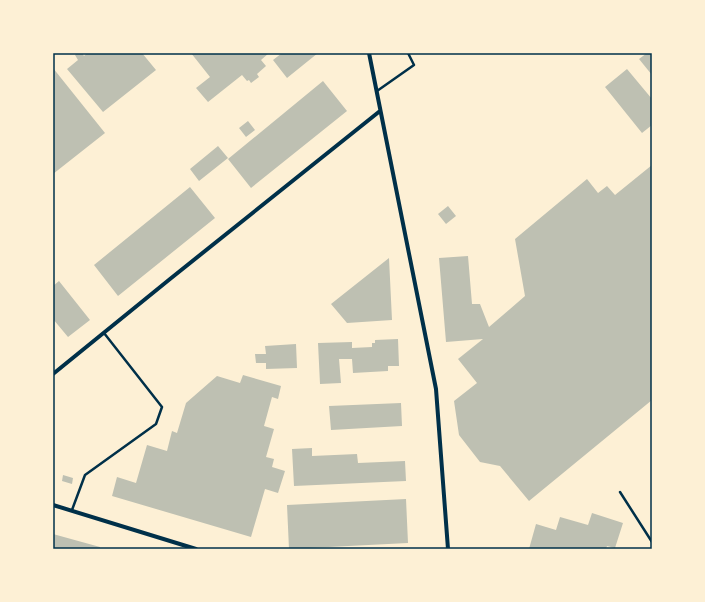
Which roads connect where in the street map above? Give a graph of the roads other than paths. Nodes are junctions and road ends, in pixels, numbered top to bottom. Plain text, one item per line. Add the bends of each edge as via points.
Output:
1 (369, 53) edge
2 (408, 53) edge
3 (376, 91) junction
4 (380, 111) junction
5 (104, 332) junction
6 (53, 374) edge
7 (620, 492) dead end
8 (53, 505) edge
9 (72, 510) junction
10 (652, 542) edge
11 (196, 549) edge
12 (448, 549) edge

1 - 3 street
2 - 3 lane via 414,65
3 - 4 street
4 - 5 street
4 - 12 street via 436,389
5 - 6 street
5 - 9 lane via 162,408 156,424 85,475
7 - 10 lane
8 - 9 street
9 - 11 street

